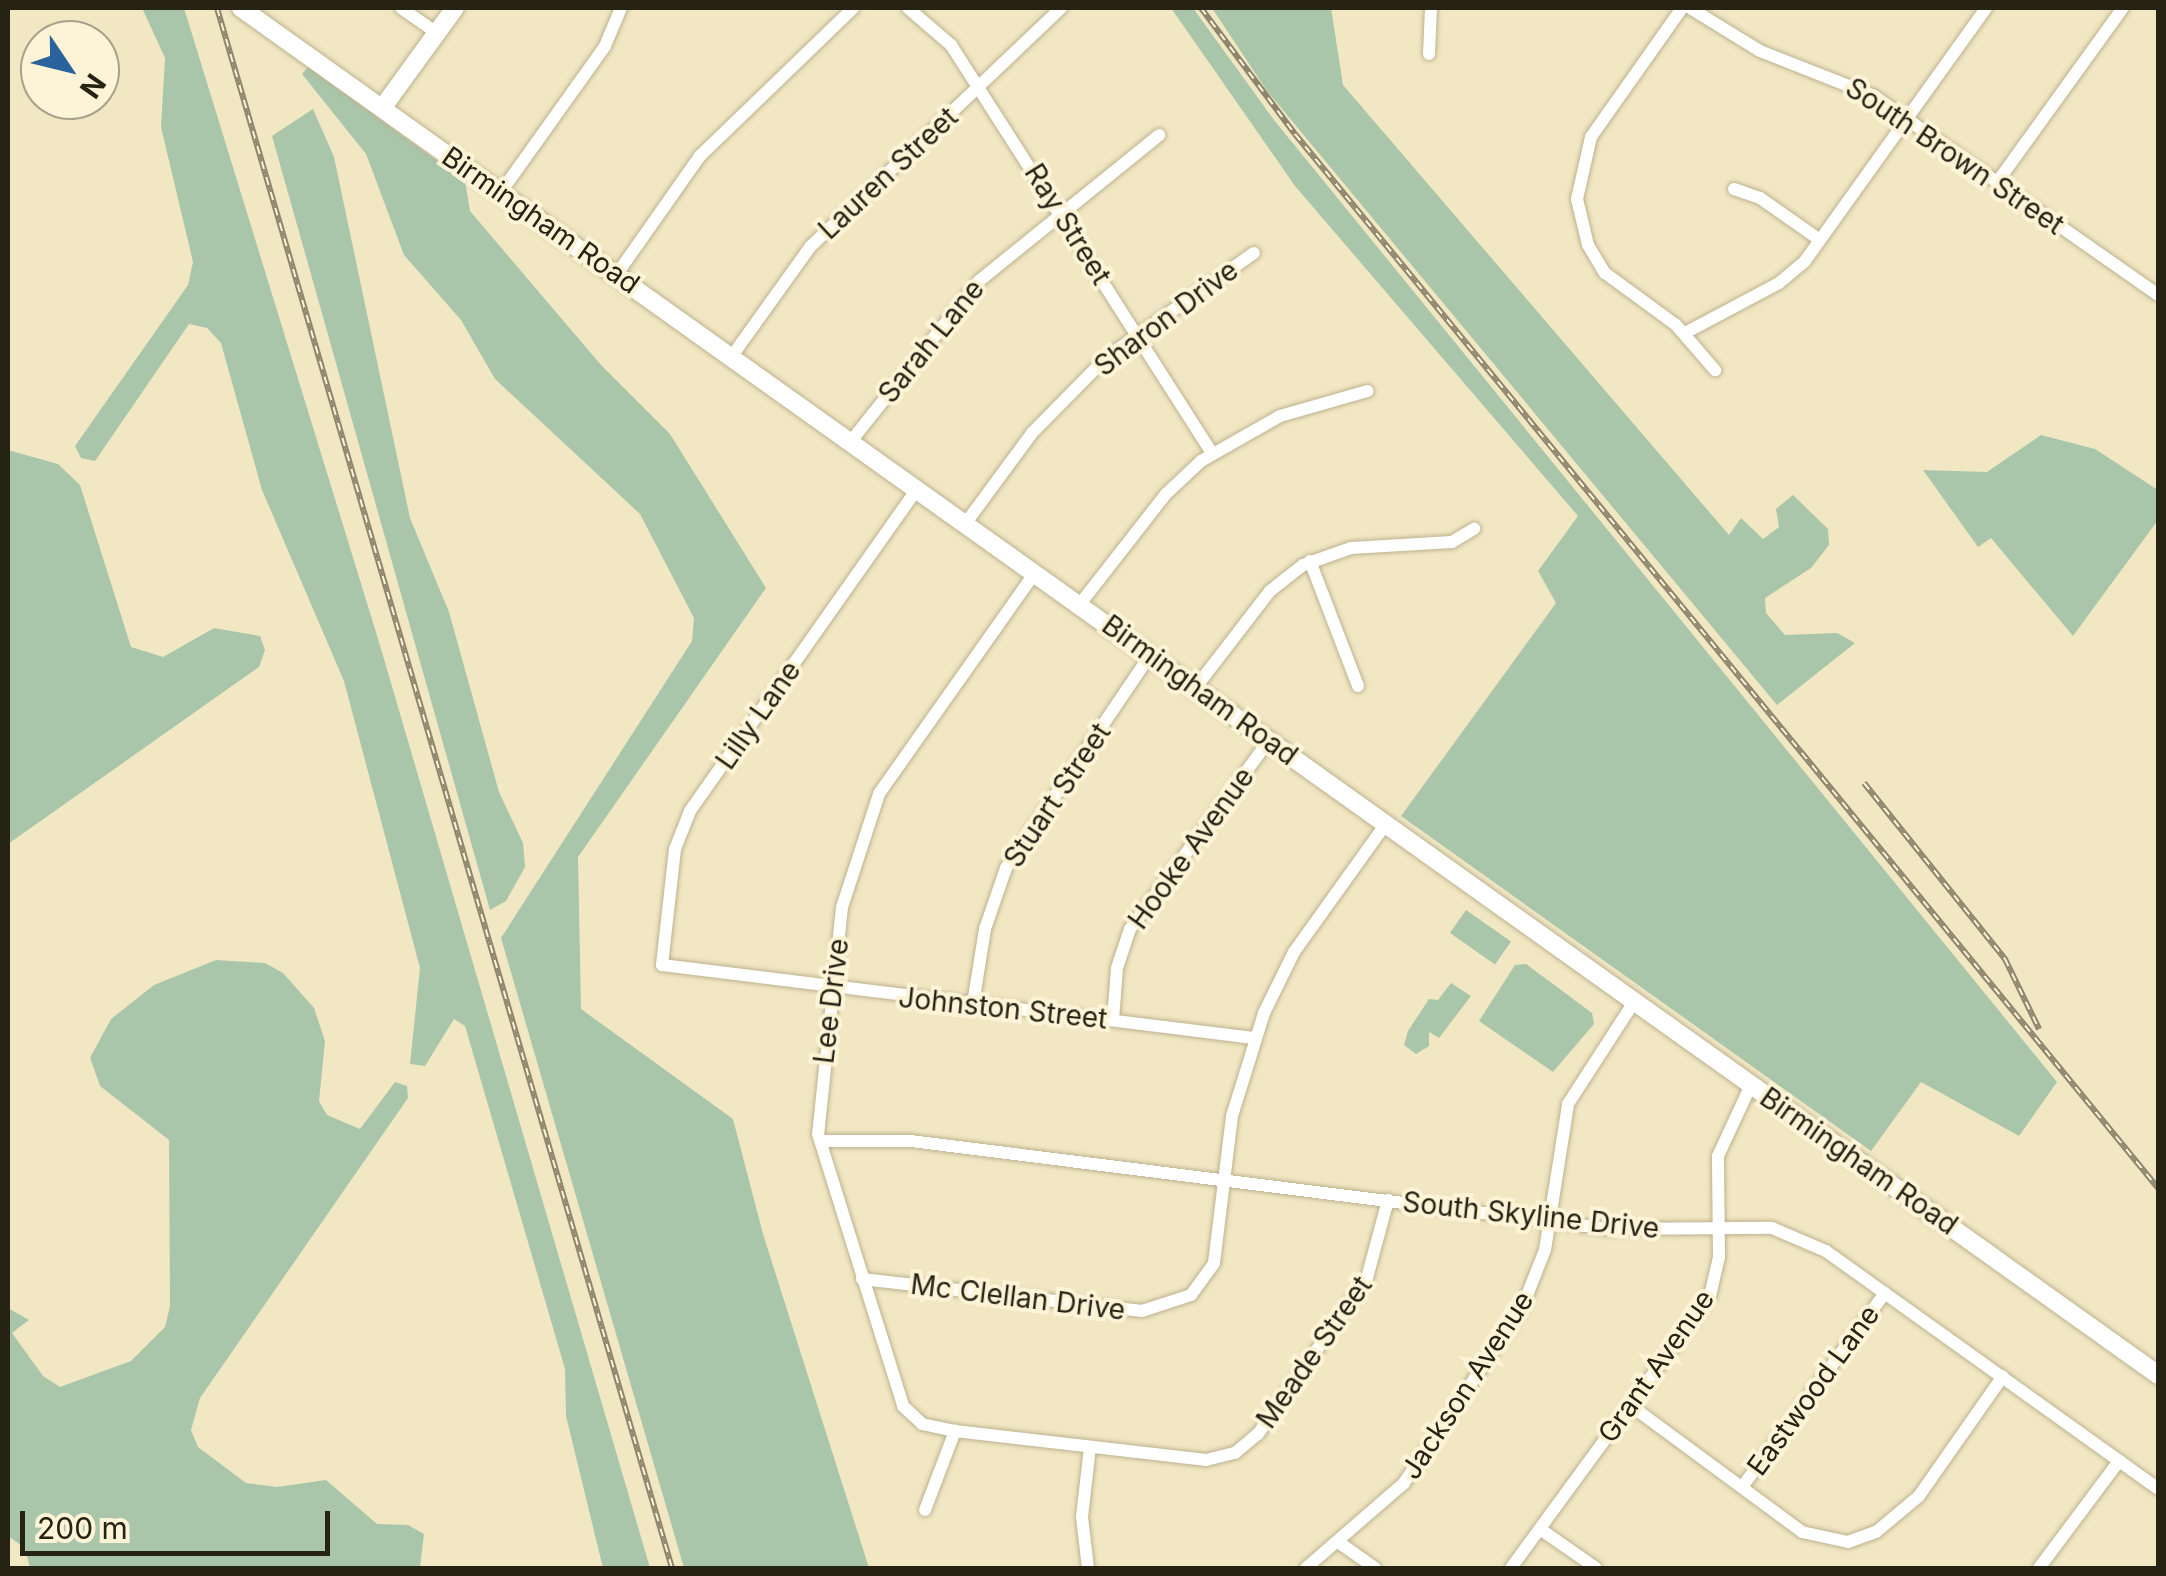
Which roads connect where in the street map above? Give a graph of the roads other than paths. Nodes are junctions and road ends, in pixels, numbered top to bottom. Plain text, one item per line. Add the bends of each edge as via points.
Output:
1 (241, 8) edge
2 (401, 8) edge
3 (455, 8) edge
4 (622, 8) edge
5 (853, 8) edge
6 (908, 8) edge
7 (1061, 8) edge
8 (1431, 8) edge
9 (1682, 8) edge
10 (1690, 8) edge
11 (1984, 8) edge
12 (2123, 8) edge
13 (437, 33) junction
14 (1429, 54) dead end
15 (979, 88) junction
16 (382, 108) junction
17 (1908, 118) junction
18 (1159, 135) dead end
19 (1998, 181) junction
20 (1734, 189) dead end
21 (502, 192) junction
22 (1061, 212) junction
23 (1820, 240) junction
24 (1254, 252) dead end
25 (617, 274) junction
26 (2158, 295) edge
27 (1136, 332) junction
28 (1684, 334) junction
29 (732, 356) junction
30 (1715, 370) dead end
31 (1368, 391) dead end
32 (851, 441) junction
33 (1212, 454) junction
34 (917, 489) junction
35 (965, 524) junction
36 (1474, 529) dead end
37 (1310, 561) junction
38 (1034, 574) junction
39 (1080, 604) junction
40 (1151, 654) junction
41 (1358, 686) dead end
42 (1196, 687) junction
43 (1270, 739) junction
44 (1385, 825) junction
45 (662, 966) joint
46 (832, 989) junction
47 (1634, 1002) junction
48 (973, 1004) junction
49 (1113, 1020) junction
50 (1254, 1038) junction
51 (1751, 1085) junction
52 (825, 1141) junction
53 (1224, 1178) junction
54 (1388, 1200) junction
55 (1549, 1221) junction
56 (1718, 1226) junction
57 (862, 1279) junction
58 (1885, 1293) junction
59 (2158, 1375) edge
60 (2002, 1376) junction
61 (1630, 1405) junction
62 (955, 1432) junction
63 (1090, 1446) junction
64 (2120, 1460) junction
65 (1742, 1487) junction
66 (2158, 1489) edge
67 (925, 1510) dead end
68 (1540, 1529) junction
69 (1341, 1544) junction
70 (1088, 1568) edge
71 (1306, 1568) edge
72 (1375, 1568) edge
73 (1511, 1568) edge
74 (1596, 1568) edge
75 (2039, 1568) edge

1 - 16 street, Birmingham Road
2 - 13 street
3 - 13 street
4 - 21 street via 605,46
5 - 25 street via 700,156
6 - 15 street, Ray Street via 951,44
7 - 15 street, Lauren Street
8 - 14 street
9 - 28 street via 1591,137 1577,199 1582,230 1605,272
10 - 17 street, South Brown Street via 1750,46 1852,84
11 - 17 street
12 - 19 street
13 - 16 street
15 - 22 street, Ray Street
15 - 29 street, Lauren Street via 810,247
16 - 21 street, Birmingham Road
17 - 19 street, South Brown Street
17 - 23 street
18 - 22 street, Sarah Lane
19 - 26 street, South Brown Street
20 - 23 street via 1760,198
21 - 25 street, Birmingham Road
22 - 27 street, Ray Street
22 - 32 street, Sarah Lane via 952,309
23 - 28 street via 1779,283
24 - 27 street, Sharon Drive
25 - 29 street, Birmingham Road
27 - 33 street, Ray Street
27 - 35 street, Sharon Drive via 1032,433
28 - 30 street
29 - 32 street, Birmingham Road
31 - 33 street via 1306,405
32 - 34 street, Birmingham Road
33 - 39 street via 1166,494
34 - 35 street, Birmingham Road
34 - 45 street, Lilly Lane via 690,811 676,848
35 - 38 street, Birmingham Road
36 - 37 street via 1452,542 1352,548
37 - 41 street
37 - 42 street via 1270,591
38 - 39 street, Birmingham Road
38 - 46 street, Lee Drive via 878,794 850,867
39 - 40 street, Birmingham Road
40 - 42 street, Birmingham Road
40 - 48 street, Stuart Street via 1006,868 985,929
42 - 43 street, Birmingham Road
43 - 44 street, Birmingham Road
43 - 49 street, Hooke Avenue via 1130,930
44 - 47 street, Birmingham Road
44 - 50 street, Mc Clellan Drive via 1294,952
45 - 46 street, Johnston Street
46 - 48 street, Johnston Street
46 - 52 street, Lee Drive via 818,1106 818,1134
47 - 51 street, Birmingham Road
47 - 55 street, Jackson Avenue via 1568,1104
48 - 49 street, Johnston Street
49 - 50 street, Johnston Street
50 - 53 street, Mc Clellan Drive via 1232,1116
51 - 56 street, Grant Avenue via 1721,1140
51 - 59 street, Birmingham Road
52 - 53 street, South Skyline Drive via 910,1141
52 - 57 street, Lee Drive via 821,1150
53 - 54 street, South Skyline Drive
53 - 57 street, Mc Clellan Drive via 1214,1263 1200,1286 1168,1307 1142,1311
54 - 55 street, South Skyline Drive
54 - 63 street, Meade Street via 1367,1278 1248,1445 1206,1460
55 - 56 street, South Skyline Drive via 1647,1232
55 - 69 street, Jackson Avenue via 1540,1270 1522,1308 1404,1482
56 - 58 street, South Skyline Drive via 1755,1225 1804,1239
56 - 61 street, Grant Avenue via 1710,1296
57 - 62 street, Lee Drive via 903,1406 922,1424
58 - 60 street, South Skyline Drive
58 - 65 street, Eastwood Lane
60 - 64 street, South Skyline Drive
60 - 65 street via 1920,1496 1876,1532 1848,1542 1809,1536
61 - 65 street
61 - 68 street, Grant Avenue
62 - 63 street, Meade Street
62 - 67 street
63 - 70 street via 1083,1496
64 - 66 street, South Skyline Drive
64 - 75 street
68 - 73 street, Grant Avenue
68 - 74 street
69 - 71 street, Jackson Avenue
69 - 72 street

